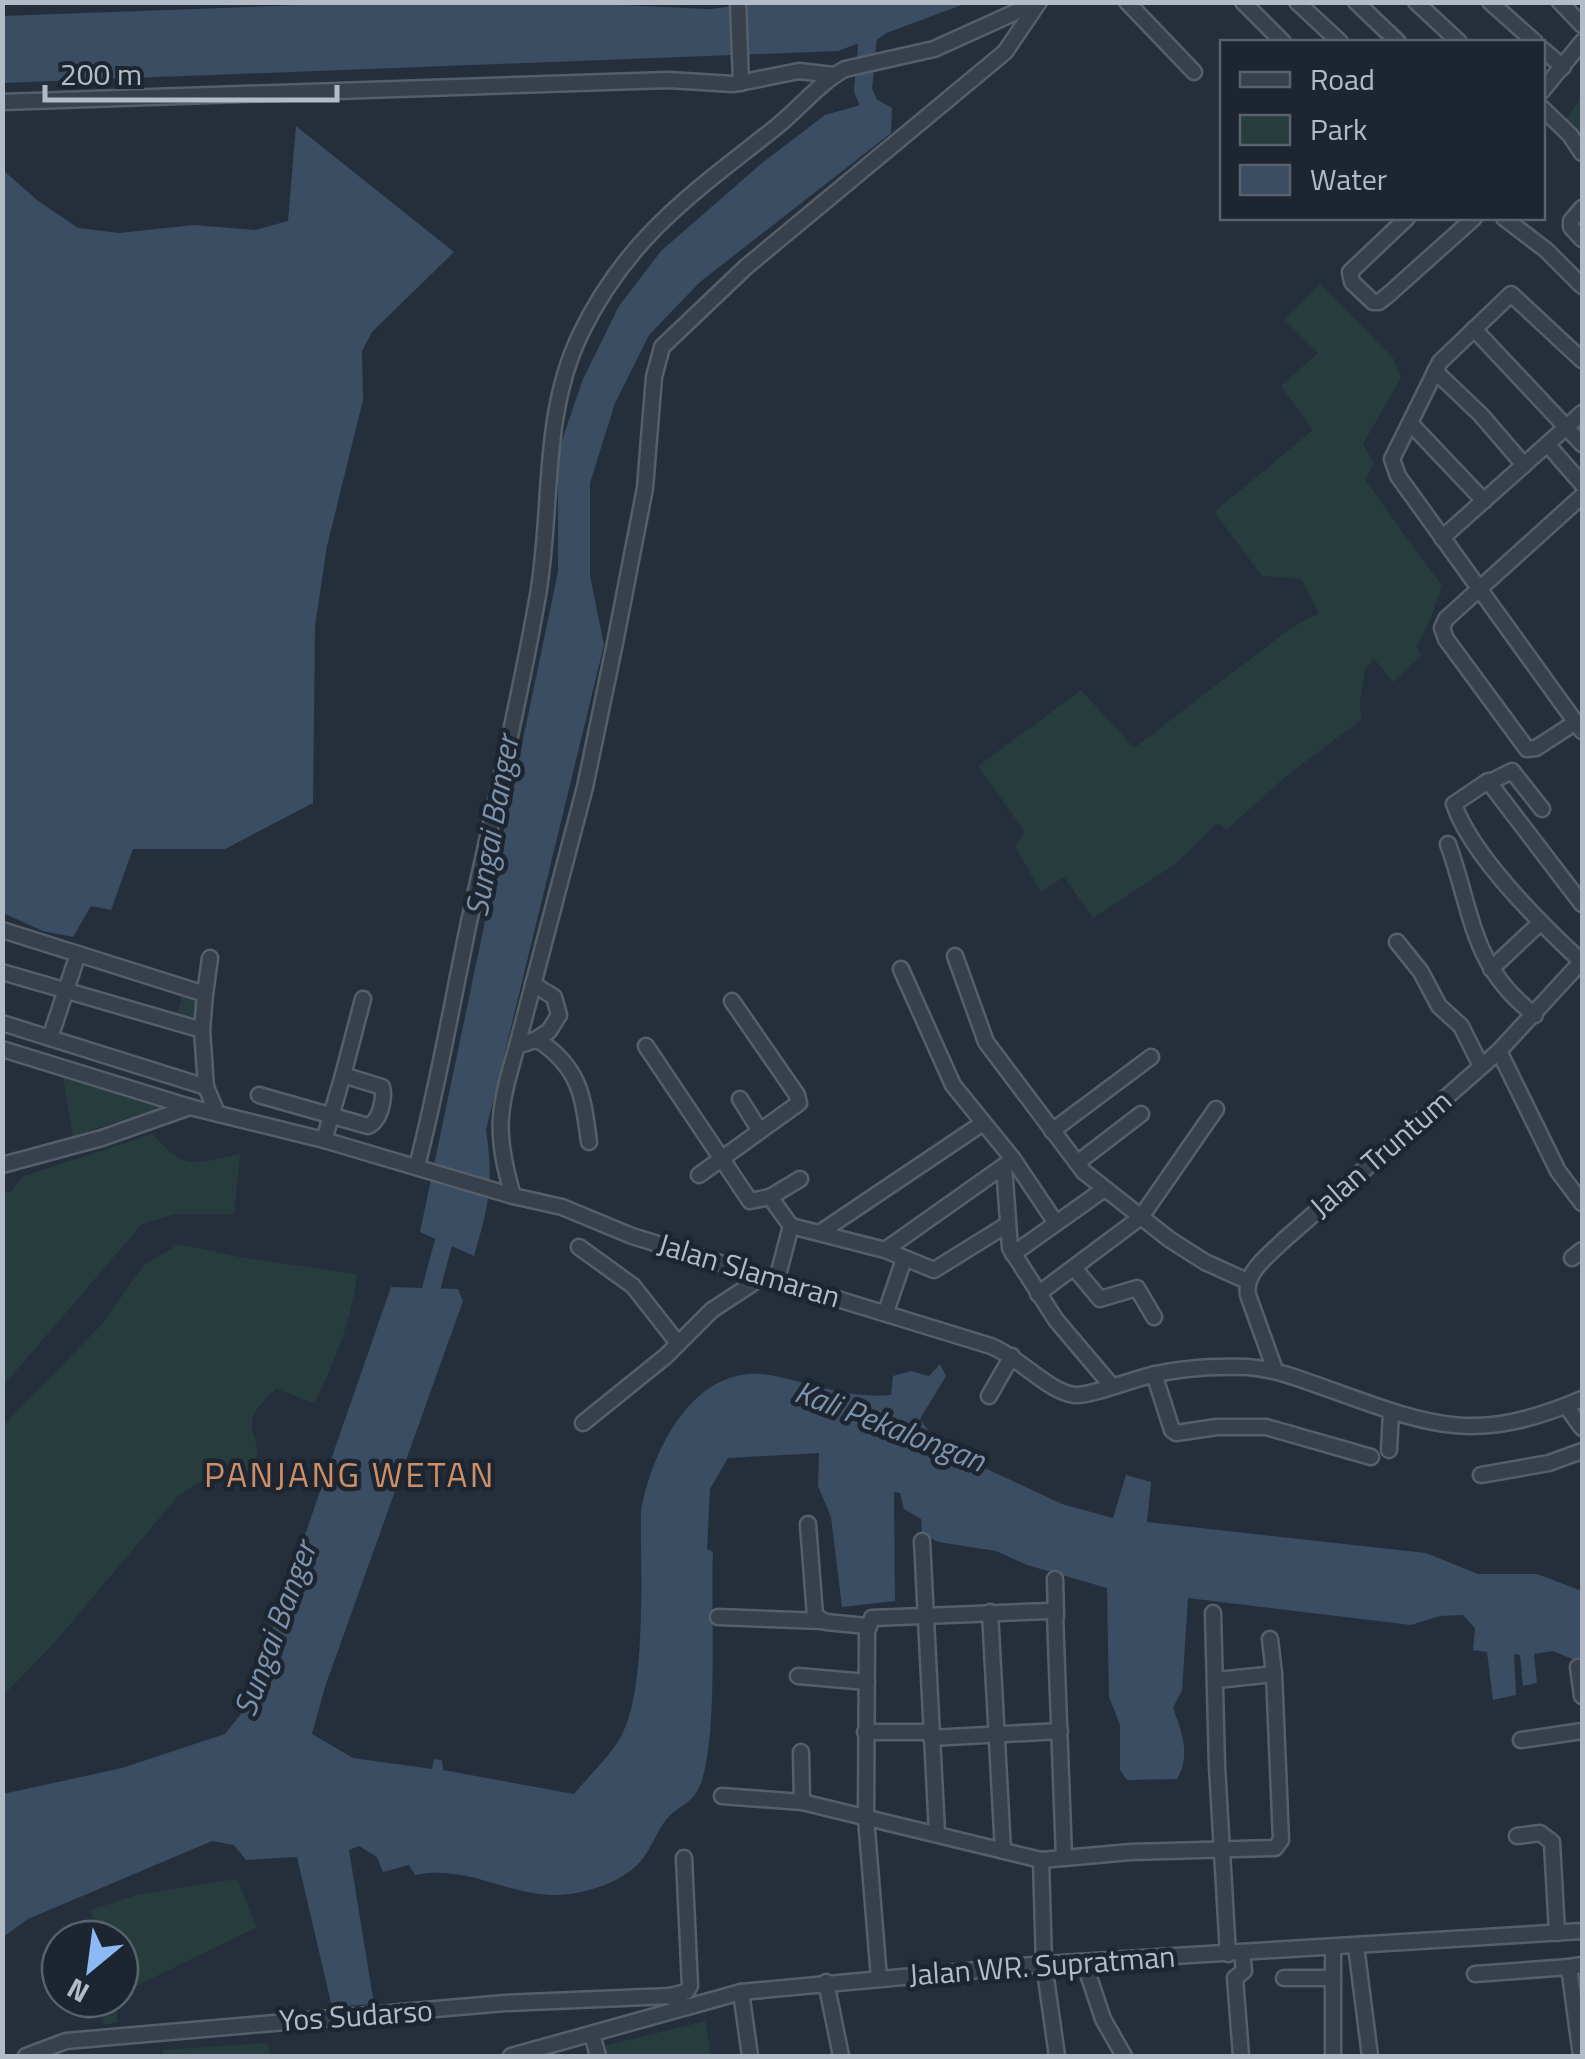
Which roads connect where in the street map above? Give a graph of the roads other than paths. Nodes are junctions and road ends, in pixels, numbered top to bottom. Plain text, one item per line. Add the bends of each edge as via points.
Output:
1 (738, 2) edge
2 (1038, 2) edge
3 (1127, 2) edge
4 (1243, 2) edge
5 (1296, 2) edge
6 (1356, 2) edge
7 (1416, 2) edge
8 (1490, 2) edge
9 (1567, 5) edge
10 (1582, 26) edge
11 (1281, 40) edge
12 (1338, 40) edge
13 (1396, 40) edge
14 (1456, 40) edge
15 (1533, 40) edge
16 (1582, 42) edge
17 (1545, 52) edge
18 (1563, 67) junction
19 (839, 72) junction
20 (1194, 72) dead end
21 (741, 81) junction
22 (1545, 87) edge
23 (2, 102) edge
24 (1545, 111) edge
25 (1582, 153) edge
26 (1582, 208) edge
27 (1405, 220) edge
28 (1472, 220) edge
29 (1507, 220) edge
30 (1582, 239) edge
31 (1582, 286) edge
32 (1474, 329) junction
33 (1582, 360) edge
34 (1435, 371) junction
35 (1582, 414) edge
36 (1411, 424) junction
37 (1568, 428) junction
38 (1582, 444) edge
39 (1548, 445) junction
40 (1524, 465) junction
41 (1582, 484) edge
42 (1582, 497) edge
43 (1484, 500) junction
44 (1442, 538) junction
45 (1479, 589) junction
46 (1579, 726) edge
47 (1490, 782) junction
48 (1542, 808) dead end
49 (1448, 844) dead end
50 (1582, 904) edge
51 (1540, 924) junction
52 (2, 930) edge
53 (1397, 942) dead end
54 (78, 954) junction
55 (955, 956) dead end
56 (210, 958) dead end
57 (1582, 962) edge
58 (900, 969) dead end
59 (1492, 970) junction
60 (2, 972) edge
61 (533, 984) junction
62 (66, 988) junction
63 (205, 994) junction
64 (362, 999) dead end
65 (732, 1001) dead end
66 (1535, 1015) junction
67 (2, 1023) edge
68 (202, 1030) junction
69 (50, 1038) junction
70 (535, 1040) junction
71 (517, 1046) junction
72 (646, 1046) dead end
73 (2, 1049) edge
74 (1499, 1051) junction
75 (1152, 1057) dead end
76 (1482, 1066) junction
77 (342, 1074) junction
78 (206, 1087) junction
79 (259, 1096) dead end
80 (740, 1100) dead end
81 (190, 1108) junction
82 (1216, 1108) dead end
83 (217, 1113) junction
84 (1142, 1114) dead end
85 (331, 1116) junction
86 (983, 1123) junction
87 (760, 1131) junction
88 (1052, 1131) junction
89 (324, 1140) junction
90 (589, 1142) dead end
91 (721, 1159) junction
92 (1008, 1162) junction
93 (1077, 1163) junction
94 (2, 1165) edge
95 (424, 1169) junction
96 (699, 1175) dead end
97 (800, 1179) dead end
98 (1103, 1190) junction
99 (507, 1194) junction
100 (770, 1198) junction
101 (1582, 1203) edge
102 (1141, 1217) junction
103 (1056, 1223) junction
104 (1008, 1224) junction
105 (791, 1226) junction
106 (820, 1232) junction
107 (578, 1247) dead end
108 (885, 1250) junction
109 (1013, 1254) junction
110 (904, 1260) junction
111 (1074, 1268) junction
112 (771, 1278) junction
113 (1247, 1281) junction
114 (1038, 1294) junction
115 (886, 1312) junction
116 (1154, 1317) dead end
117 (677, 1342) junction
118 (1012, 1356) junction
119 (1275, 1370) junction
120 (1154, 1374) junction
121 (1111, 1385) junction
122 (989, 1396) dead end
123 (1582, 1400) edge
124 (1566, 1406) junction
125 (1391, 1412) junction
126 (582, 1422) dead end
127 (1582, 1428) edge
128 (1389, 1450) dead end
129 (1582, 1451) edge
130 (1371, 1457) dead end
131 (1480, 1475) dead end
132 (808, 1524) dead end
133 (922, 1541) dead end
134 (1055, 1580) dead end
135 (990, 1612) junction
136 (1214, 1613) dead end
137 (924, 1616) junction
138 (1056, 1616) junction
139 (718, 1617) dead end
140 (823, 1622) junction
141 (867, 1626) junction
142 (1270, 1639) dead end
143 (1578, 1667) dead end
144 (1274, 1674) junction
145 (798, 1676) dead end
146 (1217, 1680) junction
147 (867, 1682) junction
148 (1582, 1696) edge
149 (1582, 1730) edge
150 (1060, 1731) junction
151 (866, 1732) junction
152 (996, 1734) junction
153 (931, 1735) junction
154 (1521, 1740) dead end
155 (801, 1752) dead end
156 (722, 1796) dead end
157 (802, 1802) junction
158 (866, 1818) junction
159 (937, 1833) junction
160 (1517, 1836) dead end
161 (1223, 1850) junction
162 (1003, 1851) junction
163 (684, 1858) dead end
164 (1064, 1858) junction
165 (1041, 1860) junction
166 (1582, 1931) edge
167 (1557, 1933) junction
168 (1357, 1954) junction
169 (1239, 1960) junction
170 (1084, 1962) junction
171 (1334, 1962) junction
172 (1576, 1966) edge
173 (1045, 1968) junction
174 (1475, 1974) dead end
175 (880, 1978) junction
176 (1284, 1978) dead end
177 (826, 1982) junction
178 (740, 1992) junction
179 (670, 1996) junction
180 (685, 2008) junction
181 (592, 2034) junction
182 (574, 2040) junction
183 (26, 2056) edge
184 (511, 2056) edge
185 (566, 2056) edge
186 (598, 2056) edge
187 (750, 2056) edge
188 (841, 2056) edge
189 (1058, 2056) edge
190 (1124, 2056) edge
191 (1240, 2056) edge
192 (1333, 2056) edge
193 (1370, 2056) edge
194 (1581, 2056) edge

1 - 21 street
2 - 19 street via 934,48
2 - 61 street via 1005,52 746,267 662,347 646,488 615,643
3 - 20 street
4 - 11 street
5 - 12 street
6 - 13 street
7 - 14 street
8 - 15 street
9 - 10 street
16 - 18 street
17 - 18 street
18 - 22 street
19 - 21 street
19 - 95 street via 636,244 568,361 549,448 532,626
21 - 23 street
24 - 25 street
26 - 30 street via 1571,227
27 - 28 street via 1350,272 1374,302
29 - 31 street
32 - 33 street via 1514,294
32 - 34 street
32 - 37 street
34 - 36 street
34 - 40 street
35 - 37 street
36 - 43 street
36 - 44 street via 1394,453 1394,469
37 - 38 street
37 - 39 street
39 - 40 street
39 - 41 street
40 - 43 street
42 - 45 street
43 - 44 street
44 - 45 street
45 - 46 street
45 - 46 street via 1442,628 1513,732 1530,750
47 - 48 street via 1512,771
47 - 50 street
47 - 51 street via 1454,806
49 - 59 street via 1476,943
51 - 57 street
51 - 59 street
52 - 54 street
53 - 76 street via 1439,1006 1461,1026
54 - 62 street
54 - 63 street
55 - 88 street via 986,1042
56 - 63 street
57 - 66 street, Jalan Truntum
58 - 86 street via 945,1072
59 - 66 street
60 - 62 street
61 - 70 street via 554,998 560,1015
61 - 71 street
62 - 68 street
62 - 69 street
63 - 68 street
64 - 77 street
65 - 87 street via 800,1100
66 - 74 street, Jalan Truntum
67 - 69 street
68 - 78 street
69 - 78 street
70 - 71 street
70 - 90 street via 550,1048 582,1088
71 - 99 street via 498,1127
72 - 91 street
73 - 81 street, Jalan Slamaran
74 - 76 street, Jalan Truntum
74 - 101 street via 1558,1171
75 - 88 street
76 - 113 street, Jalan Truntum via 1284,1240
77 - 85 street
77 - 85 street via 378,1084 384,1094 373,1124
78 - 83 street
79 - 85 street
80 - 87 street
81 - 83 street, Jalan Slamaran
81 - 94 street
82 - 102 street
83 - 89 street, Jalan Slamaran
84 - 93 street
85 - 89 street
86 - 92 street
86 - 106 street
87 - 91 street
88 - 93 street
89 - 95 street, Jalan Slamaran
91 - 96 street
91 - 100 street via 750,1201
92 - 103 street
92 - 104 street
92 - 108 street
93 - 98 street
95 - 99 street, Jalan Slamaran
97 - 100 street
98 - 102 street
98 - 103 street
99 - 112 street, Jalan Slamaran via 562,1206 632,1236
100 - 105 street
102 - 111 street
102 - 113 street via 1205,1262
103 - 109 street
104 - 109 street
104 - 110 street via 936,1270
105 - 106 street
105 - 112 street
106 - 108 street
107 - 117 street via 633,1286
108 - 110 street
109 - 114 street
110 - 115 street
111 - 114 street
111 - 116 street via 1100,1299 1138,1288
112 - 115 street, Jalan Slamaran
112 - 117 street via 712,1310
113 - 119 street
114 - 121 street
115 - 118 street, Jalan Slamaran
117 - 126 street
118 - 121 street, Jalan Slamaran via 1066,1392 1081,1395
118 - 122 street
119 - 120 street, Jalan Slamaran
119 - 125 street, Jalan Slamaran
120 - 121 street, Jalan Slamaran
120 - 130 street via 1176,1434 1266,1427
123 - 124 street, Jalan Slamaran
124 - 125 street, Jalan Slamaran via 1477,1428
124 - 127 street
125 - 128 street
129 - 131 street
132 - 140 street via 814,1613
133 - 137 street
134 - 138 street
135 - 137 street
135 - 138 street
135 - 152 street
136 - 146 street
137 - 141 street via 874,1617
137 - 153 street
138 - 150 street
139 - 140 street
140 - 141 street
141 - 147 street
142 - 144 street
143 - 148 street
144 - 146 street
144 - 161 street via 1280,1844
145 - 147 street
146 - 161 street
147 - 151 street
149 - 154 street
150 - 152 street
150 - 164 street
151 - 153 street
151 - 158 street
152 - 153 street
152 - 162 street
153 - 159 street
155 - 157 street
156 - 157 street
157 - 158 street
158 - 159 street
158 - 175 street
159 - 162 street
160 - 167 street via 1540,1834 1552,1842
161 - 164 street
161 - 169 street
162 - 165 street
163 - 179 street via 690,1986
164 - 165 street
165 - 173 street
166 - 167 street, Jalan WR. Supratman
167 - 168 street, Jalan WR. Supratman
168 - 171 street, Jalan WR. Supratman
168 - 193 street
169 - 170 street, Jalan WR. Supratman
169 - 171 street, Jalan WR. Supratman
169 - 191 street
170 - 173 street, Jalan WR. Supratman
170 - 190 street via 1102,2020
171 - 176 street
171 - 192 street
172 - 174 street
172 - 194 street
173 - 175 street, Jalan WR. Supratman
173 - 189 street
175 - 177 street, Jalan WR. Supratman
177 - 178 street, Jalan WR. Supratman
177 - 188 street
178 - 180 street, Jalan WR. Supratman
178 - 187 street
179 - 180 street
179 - 183 street, Yos Sudarso via 174,2030 66,2041
180 - 181 street, Jalan WR. Supratman
181 - 182 street, Jalan WR. Supratman
181 - 186 street
182 - 184 street, Jalan WR. Supratman
182 - 185 street

